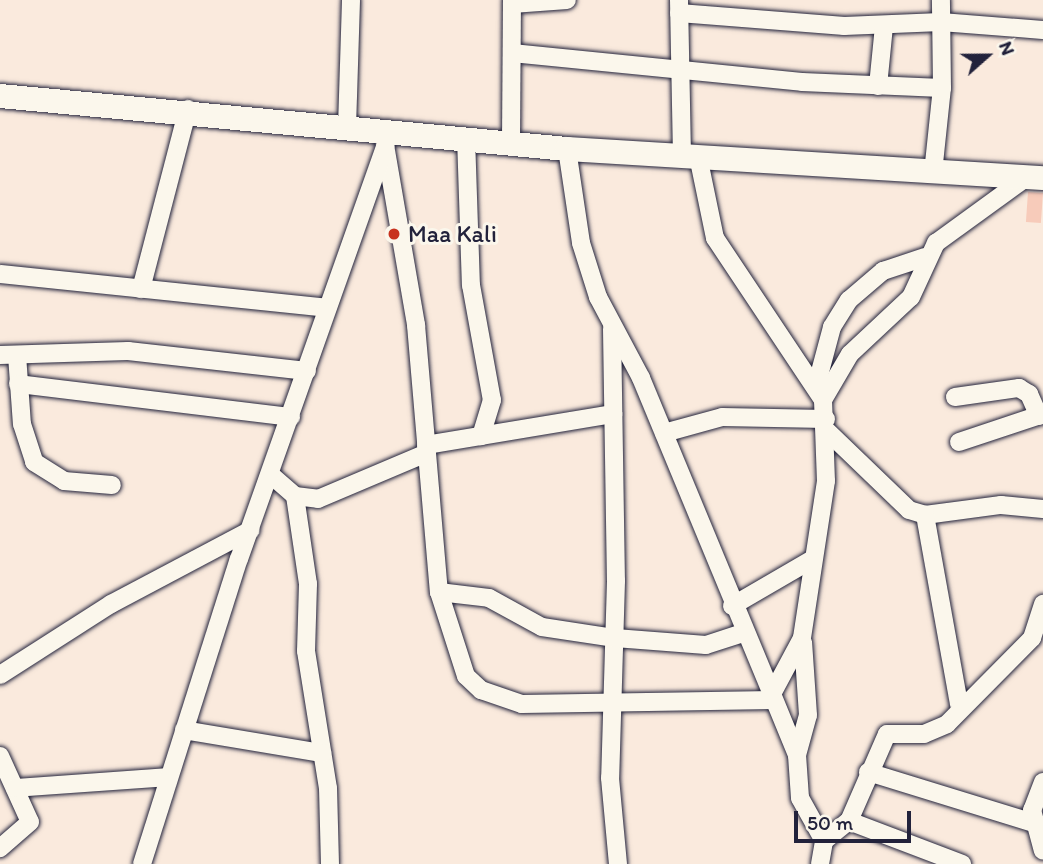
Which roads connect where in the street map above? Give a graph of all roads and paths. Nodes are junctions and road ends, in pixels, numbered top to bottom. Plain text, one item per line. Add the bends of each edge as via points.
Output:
1 (351, 0) edge
2 (567, 0) edge
3 (941, 0) edge
4 (512, 2) edge
5 (679, 6) edge
6 (941, 22) junction
7 (884, 26) junction
8 (1043, 30) edge
9 (512, 53) junction
10 (679, 66) junction
11 (878, 86) junction
12 (942, 88) junction
13 (0, 96) edge
14 (188, 109) junction
15 (346, 128) junction
16 (466, 137) junction
17 (388, 139) junction
18 (511, 142) junction
19 (568, 149) junction
20 (690, 156) junction
21 (933, 173) junction
22 (1035, 178) edge
23 (925, 257) junction
24 (0, 274) edge
25 (141, 289) junction
26 (327, 308) junction
27 (612, 327) junction
28 (8, 355) edge
29 (307, 371) junction
30 (18, 384) junction
31 (820, 391) junction
32 (955, 397) dead end
33 (612, 414) junction
34 (1041, 415) edge
35 (291, 417) junction
36 (826, 425) junction
37 (664, 433) junction
38 (481, 436) junction
39 (959, 442) dead end
40 (427, 449) junction
41 (271, 475) junction
42 (112, 485) dead end
43 (295, 496) junction
44 (1043, 509) edge
45 (925, 515) junction
46 (251, 530) junction
47 (811, 559) junction
48 (439, 592) junction
49 (1043, 604) edge
50 (732, 607) junction
51 (744, 634) junction
52 (615, 638) junction
53 (802, 638) junction
54 (0, 675) edge
55 (773, 697) junction
56 (959, 704) junction
57 (610, 706) junction
58 (184, 730) junction
59 (322, 753) junction
60 (797, 755) junction
61 (0, 756) edge
62 (868, 772) junction
63 (168, 777) junction
64 (1043, 782) edge
65 (15, 788) junction
66 (849, 821) junction
67 (1039, 824) edge
68 (824, 841) junction
69 (0, 848) edge
70 (1043, 851) edge
71 (142, 864) edge
72 (330, 864) edge
73 (618, 864) edge
74 (820, 864) edge
75 (962, 864) edge

1 - 15 street
2 - 4 street
3 - 6 street
4 - 9 street
5 - 7 street
5 - 10 street
6 - 7 street
6 - 8 street
6 - 12 street
7 - 11 street
9 - 10 street
9 - 18 street
10 - 11 street
10 - 20 street
11 - 12 street
12 - 21 street
13 - 14 main road
14 - 15 main road
14 - 25 street
15 - 17 main road
16 - 17 main road
16 - 18 main road
16 - 38 street via 471,285 492,400
17 - 26 street
17 - 40 street via 409,263
18 - 19 main road
19 - 20 main road
19 - 27 street via 581,243
20 - 21 main road
20 - 31 street via 715,238
21 - 22 main road
22 - 23 street via 949,231
23 - 31 street via 911,297 849,354
23 - 31 street via 883,271 849,300 832,327
24 - 25 street
25 - 26 street
26 - 29 street
27 - 33 street
27 - 37 street
28 - 29 street via 128,351
28 - 30 street
29 - 35 street
30 - 35 street
30 - 42 street via 34,462 65,481
31 - 36 street
32 - 34 street via 1019,388 1030,394
33 - 38 street
33 - 52 street
34 - 39 street
35 - 41 street
36 - 37 street via 722,417
36 - 45 street via 893,497
36 - 47 street via 826,481
37 - 50 street
38 - 40 street
40 - 43 street via 343,493 318,499
40 - 48 street
41 - 43 street
41 - 46 street
43 - 59 street via 308,584 306,651
44 - 45 street via 1001,505
45 - 56 street
46 - 54 street via 111,604
46 - 58 street
47 - 50 street
47 - 53 street
48 - 52 street via 480,595 542,627
48 - 57 street via 457,655 481,690 522,704
49 - 56 street via 1032,638
50 - 51 street
51 - 52 street via 706,645
51 - 55 street
52 - 57 street
53 - 55 street
53 - 60 street via 808,715
55 - 57 street
55 - 60 street
56 - 62 street via 947,724 924,734 887,734
57 - 73 street
58 - 59 street
58 - 63 street
59 - 72 street
60 - 68 street via 800,799
61 - 65 street
62 - 66 street
62 - 67 street
63 - 65 street
63 - 71 street
64 - 67 street via 1032,810
65 - 69 street via 29,827
66 - 68 street
66 - 75 street
67 - 70 street
68 - 74 street

